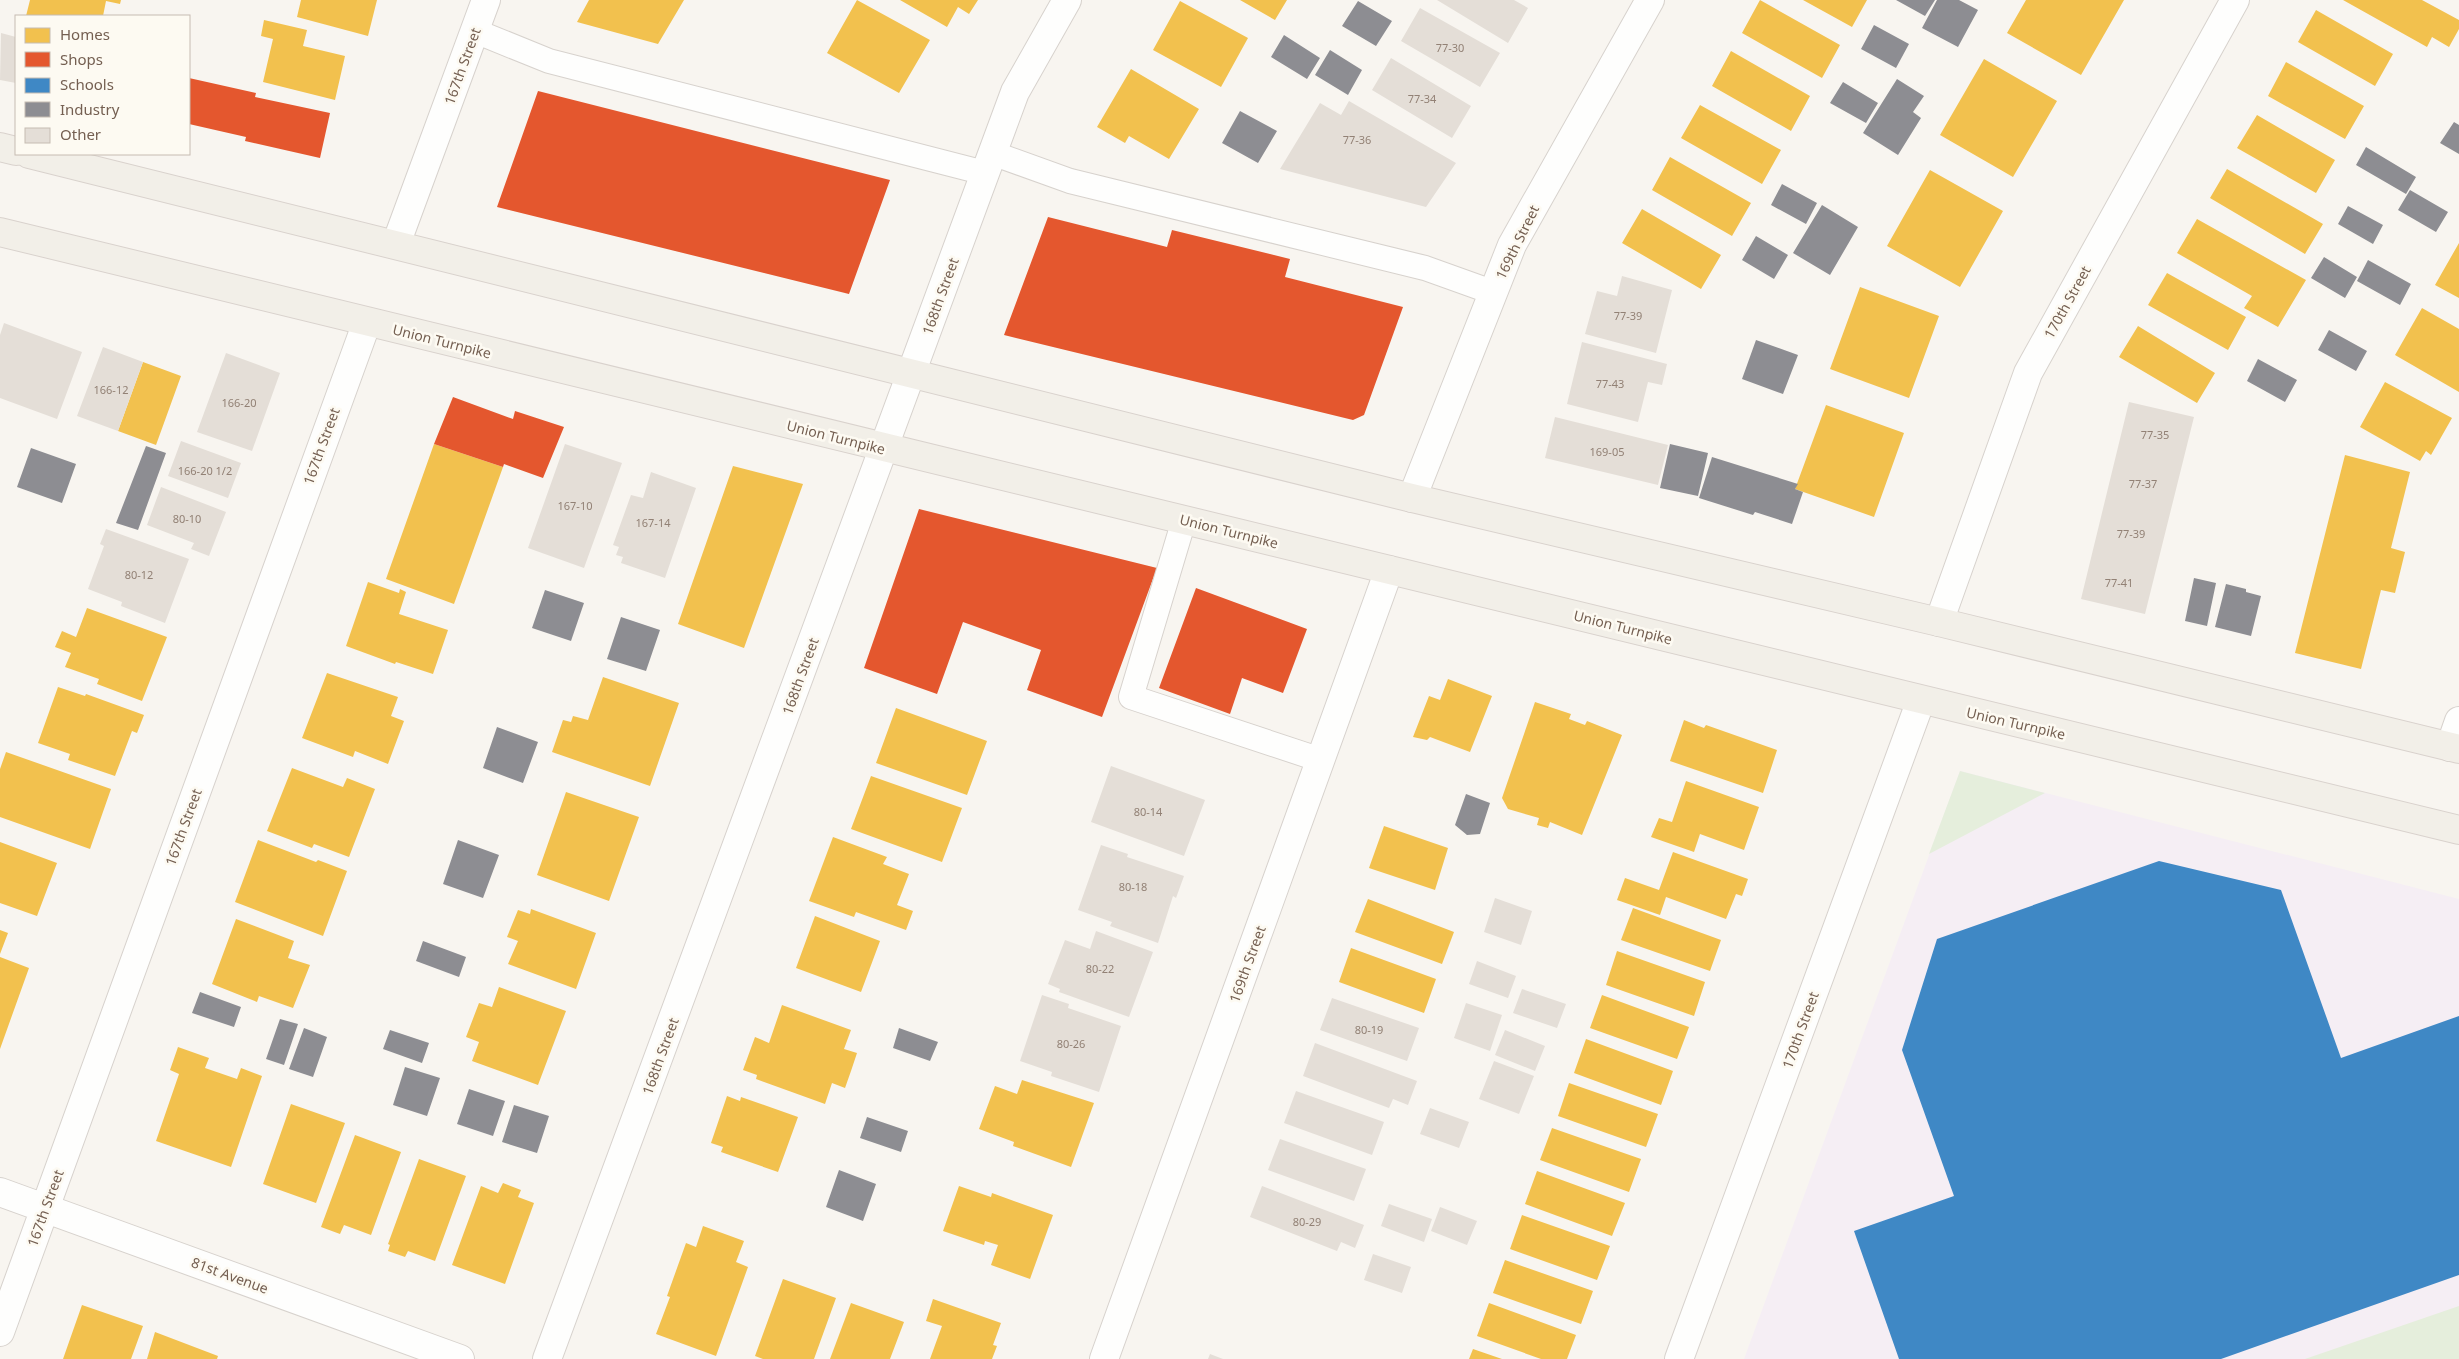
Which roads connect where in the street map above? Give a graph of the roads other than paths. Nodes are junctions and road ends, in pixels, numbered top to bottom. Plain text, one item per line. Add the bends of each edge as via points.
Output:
1 (486, 0) edge
2 (1067, 0) edge
3 (1650, 0) edge
4 (2235, 0) edge
5 (475, 31) junction
6 (0, 146) edge
7 (15, 151) edge
8 (33, 155) edge
9 (989, 163) junction
10 (0, 232) edge
11 (396, 244) junction
12 (1492, 292) junction
13 (367, 322) junction
14 (912, 374) junction
15 (885, 449) junction
16 (1412, 498) junction
17 (1184, 520) junction
18 (1389, 570) junction
19 (1939, 622) junction
20 (1921, 700) junction
21 (2459, 722) edge
22 (2454, 748) edge
23 (1320, 760) junction
24 (2459, 830) edge
25 (0, 1192) edge
26 (45, 1208) junction
27 (0, 1332) edge
28 (460, 1359) edge
29 (547, 1359) edge
30 (1104, 1359) edge
31 (1679, 1359) edge

1 - 5 street, 167th Street
2 - 9 street, 168th Street via 1015,92
3 - 12 street, 169th Street via 1512,245
4 - 19 street, 170th Street via 2028,373
5 - 9 lane via 548,61
5 - 11 street, 167th Street
6 - 7 main road
8 - 11 main road
9 - 12 lane via 1425,268
9 - 14 street, 168th Street
10 - 13 main road, Union Turnpike
11 - 14 main road
12 - 16 street, 169th Street
13 - 15 main road, Union Turnpike
13 - 26 street, 167th Street
14 - 15 street, 168th Street
14 - 16 main road
15 - 17 main road, Union Turnpike
15 - 29 street, 168th Street
16 - 19 main road
17 - 18 main road, Union Turnpike
17 - 23 lane via 1132,697
18 - 20 main road, Union Turnpike
18 - 23 street, 169th Street
19 - 22 main road
20 - 24 main road, Union Turnpike
20 - 31 street, 170th Street
21 - 22 street
23 - 30 street, 169th Street
25 - 26 street, 81st Avenue
26 - 27 street, 167th Street
26 - 28 street, 81st Avenue

